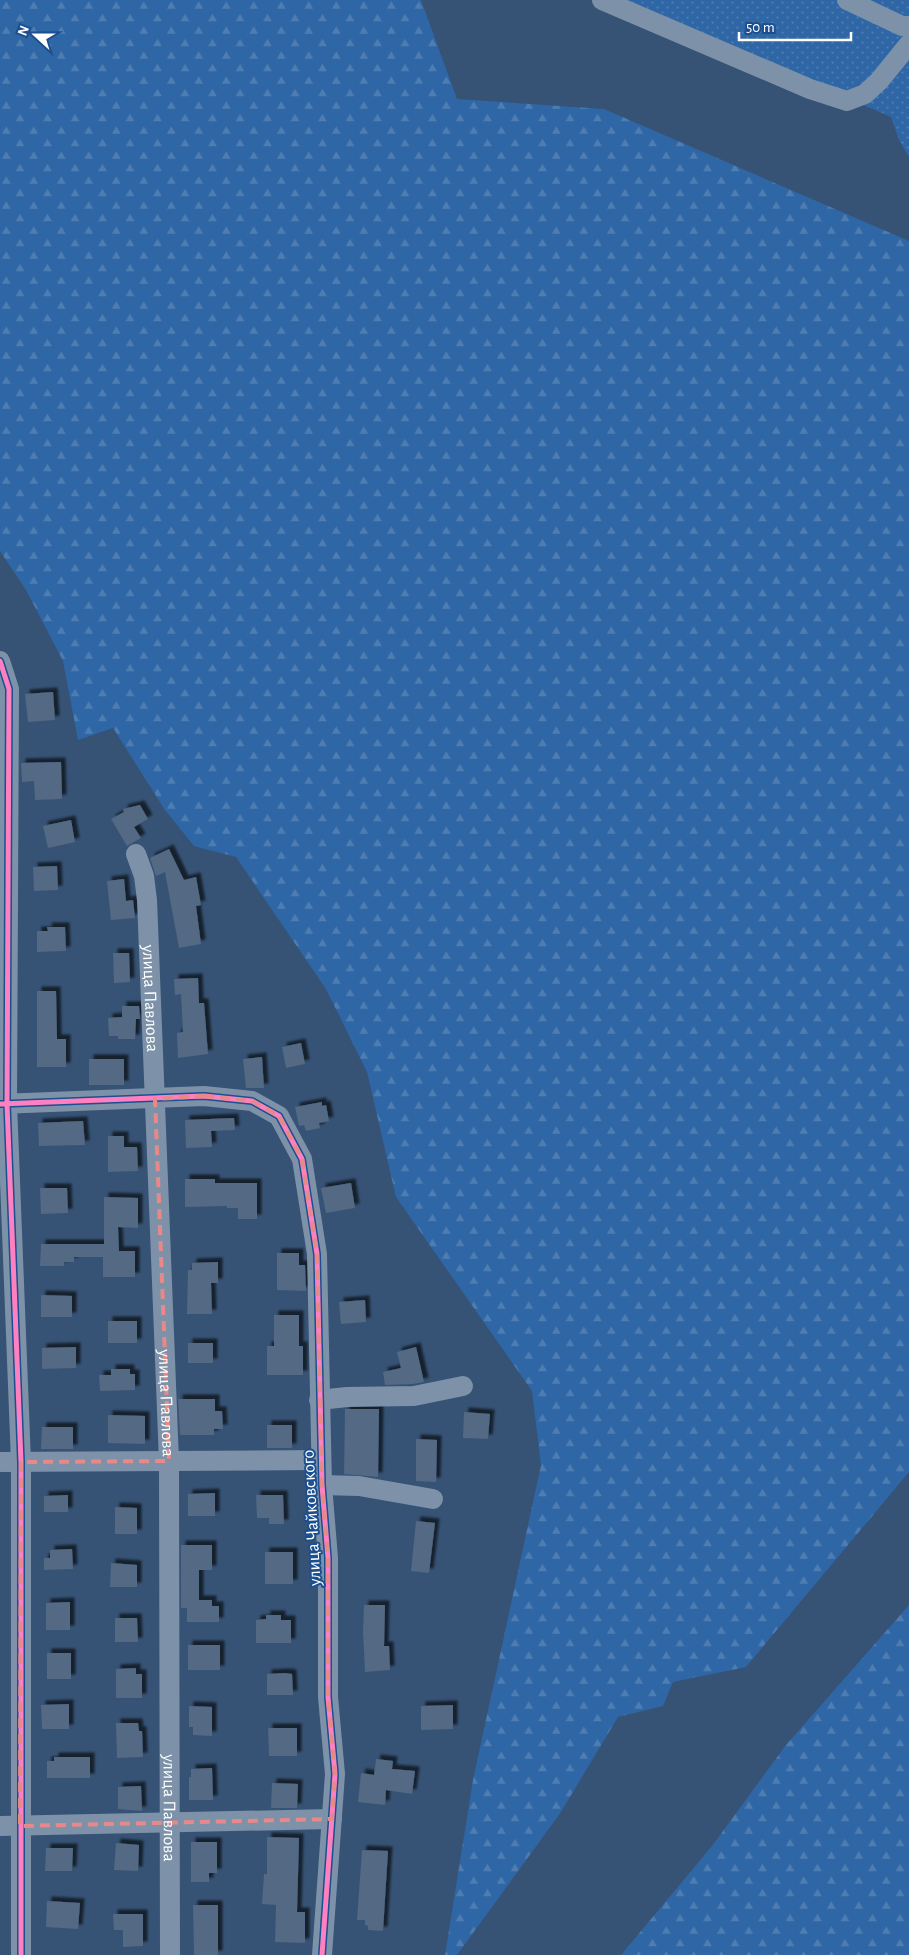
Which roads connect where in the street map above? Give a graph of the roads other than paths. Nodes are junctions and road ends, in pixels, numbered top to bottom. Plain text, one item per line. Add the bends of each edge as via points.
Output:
1 (602, 0) edge
2 (847, 0) edge
3 (909, 26) edge
4 (909, 44) edge
5 (0, 661) edge
6 (136, 854) dead end
7 (154, 1099) junction
8 (4, 1104) edge
9 (463, 1386) dead end
10 (319, 1400) junction
11 (321, 1460) junction
12 (169, 1461) junction
13 (0, 1462) edge
14 (21, 1462) junction
15 (322, 1485) junction
16 (433, 1499) dead end
17 (332, 1819) junction
18 (169, 1823) junction
19 (0, 1826) edge
20 (20, 1826) junction
21 (21, 1955) edge
22 (170, 1955) edge
23 (322, 1955) edge

1 - 4 street via 810,89 847,101 865,94 880,81
2 - 3 street via 902,26
5 - 8 street via 9,689
6 - 7 street, улица Павлова via 144,876 147,900
7 - 8 street
7 - 10 street, улица Чайковского via 204,1096 252,1101 279,1116 302,1159 317,1254
7 - 12 street, улица Павлова
8 - 14 street
9 - 10 street via 414,1396
10 - 11 street, улица Чайковского
11 - 12 street
11 - 15 street, улица Чайковского
12 - 14 street
12 - 18 street, улица Павлова
13 - 14 street
14 - 20 street
15 - 16 street via 359,1486
15 - 17 street, улица Чайковского via 328,1558 328,1697 335,1774
17 - 18 street
17 - 23 street, улица Чайковского
18 - 20 street
18 - 22 street, улица Павлова
19 - 20 street
20 - 21 street

